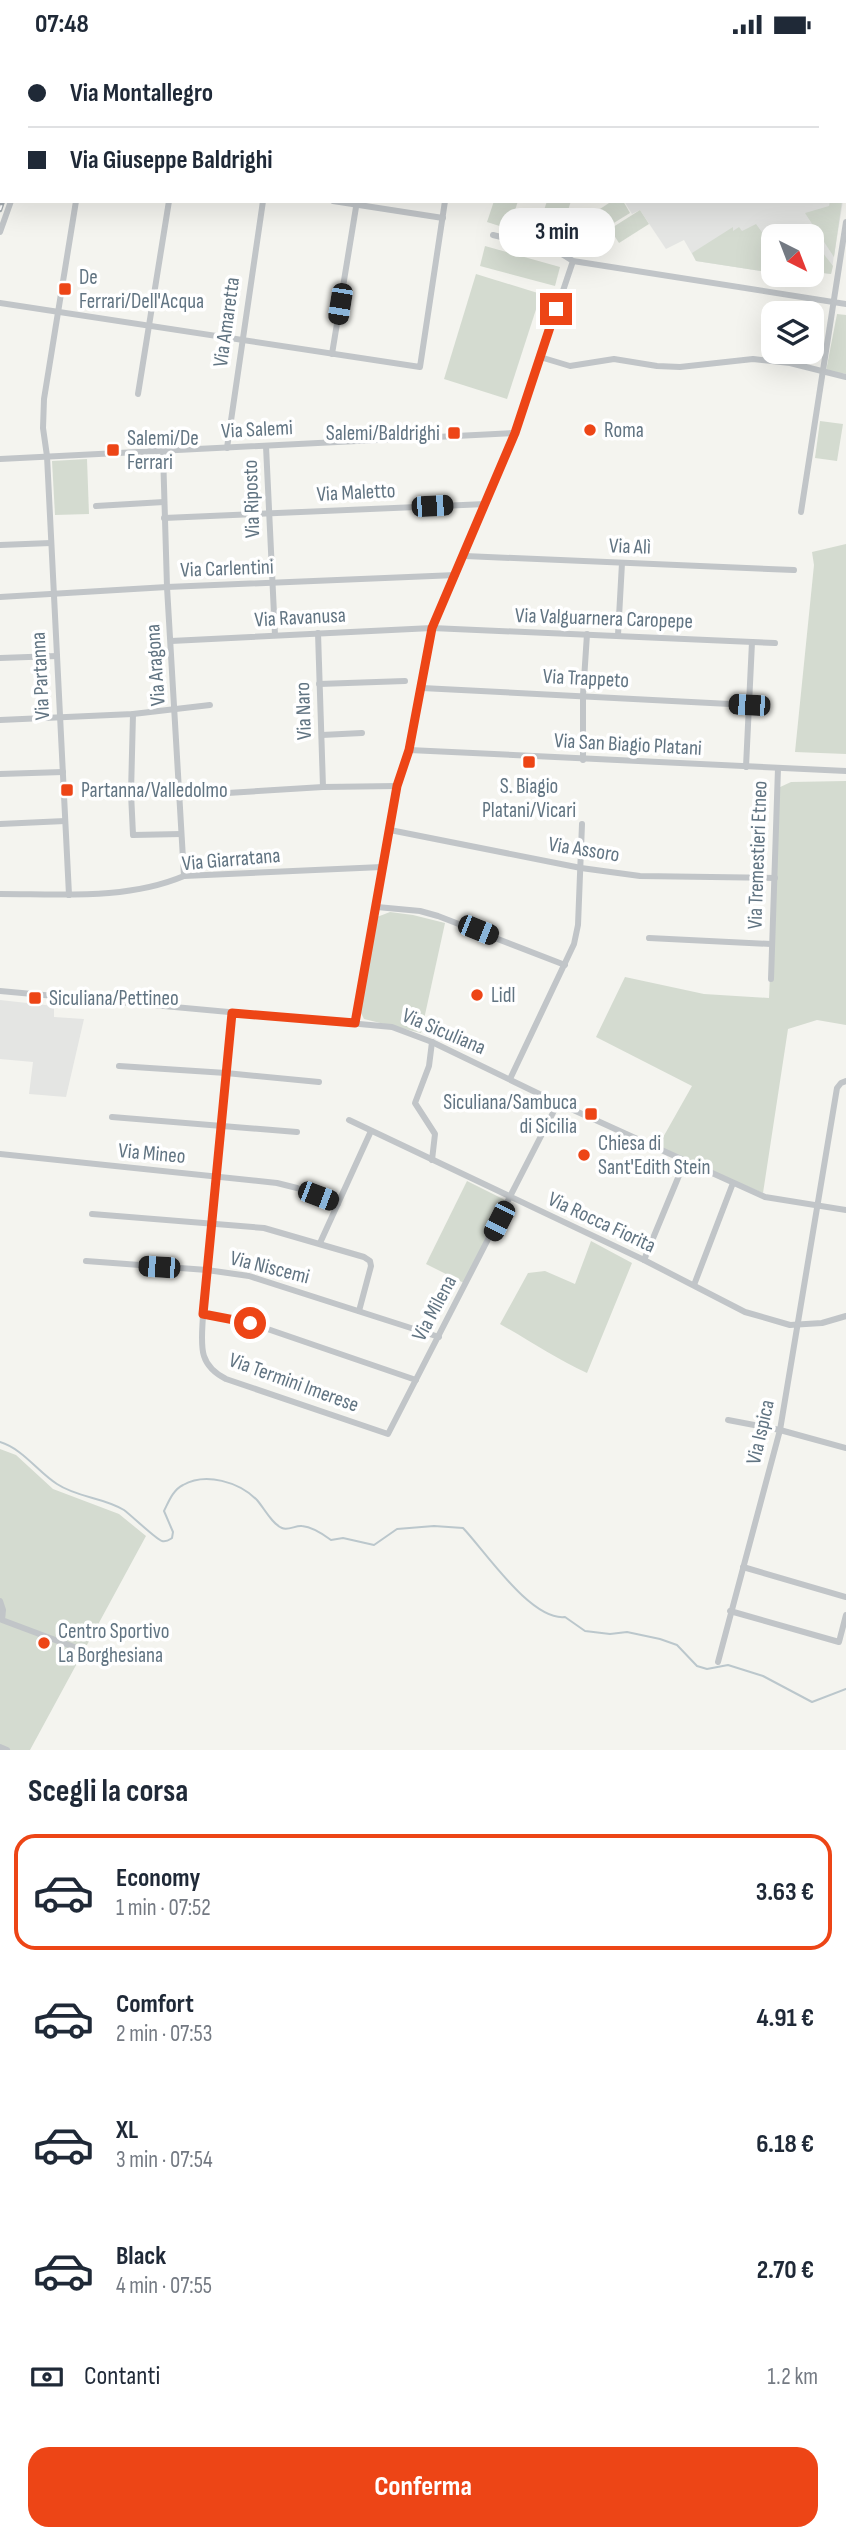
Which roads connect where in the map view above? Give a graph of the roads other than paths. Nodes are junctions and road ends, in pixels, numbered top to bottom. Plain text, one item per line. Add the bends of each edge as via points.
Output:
1 (10, 203) edge
2 (76, 203) edge
3 (170, 203) edge
4 (263, 203) edge
5 (357, 203) edge
6 (446, 203) edge
7 (443, 218) junction
8 (846, 222) edge
9 (0, 232) edge
10 (493, 235) dead end
11 (573, 261) junction
12 (833, 302) junction
13 (0, 303) edge
14 (846, 304) edge
15 (58, 313) junction
16 (150, 327) junction
17 (241, 341) junction
18 (332, 354) junction
19 (540, 357) junction
20 (822, 373) junction
21 (846, 377) edge
22 (138, 394) dead end
23 (515, 433) junction
24 (267, 446) junction
25 (227, 448) junction
26 (163, 452) junction
27 (47, 456) junction
28 (0, 459) edge
29 (164, 502) junction
30 (486, 504) junction
31 (96, 506) dead end
32 (801, 512) dead end
33 (269, 513) junction
34 (164, 518) junction
35 (51, 543) junction
36 (0, 545) edge
37 (465, 556) junction
38 (622, 563) junction
39 (794, 570) dead end
40 (456, 575) junction
41 (272, 584) junction
42 (167, 587) junction
43 (53, 594) junction
44 (0, 597) edge
45 (432, 628) junction
46 (318, 633) junction
47 (587, 634) junction
48 (275, 635) junction
49 (618, 635) junction
50 (171, 641) junction
51 (752, 642) junction
52 (775, 643) dead end
53 (57, 656) junction
54 (0, 659) edge
55 (405, 681) dead end
56 (319, 684) junction
57 (422, 688) junction
58 (583, 695) junction
59 (210, 705) dead end
60 (749, 705) junction
61 (175, 710) junction
62 (133, 714) junction
63 (60, 718) junction
64 (0, 720) edge
65 (362, 733) dead end
66 (322, 735) junction
67 (409, 750) junction
68 (583, 760) junction
69 (746, 767) junction
70 (778, 768) junction
71 (846, 771) edge
72 (62, 772) junction
73 (0, 774) edge
74 (397, 786) junction
75 (323, 787) junction
76 (180, 796) junction
77 (65, 821) junction
78 (0, 824) edge
79 (582, 824) dead end
80 (390, 830) junction
81 (181, 834) junction
82 (382, 867) junction
83 (581, 868) junction
84 (184, 876) junction
85 (775, 878) junction
86 (0, 894) edge
87 (69, 895) junction
88 (377, 907) junction
89 (649, 937) dead end
90 (771, 944) junction
91 (565, 965) junction
92 (771, 979) dead end
93 (0, 991) edge
94 (232, 1013) junction
95 (355, 1023) junction
96 (432, 1041) junction
97 (119, 1066) dead end
98 (226, 1073) junction
99 (510, 1079) junction
100 (319, 1082) dead end
101 (843, 1082) edge
102 (558, 1103) junction
103 (112, 1117) dead end
104 (349, 1121) dead end
105 (222, 1127) junction
106 (371, 1131) junction
107 (297, 1132) dead end
108 (0, 1154) edge
109 (432, 1160) junction
110 (685, 1161) junction
111 (218, 1176) junction
112 (733, 1183) junction
113 (511, 1198) junction
114 (338, 1204) junction
115 (818, 1206) junction
116 (846, 1210) edge
117 (92, 1214) dead end
118 (214, 1223) junction
119 (320, 1243) junction
120 (86, 1261) dead end
121 (645, 1261) junction
122 (208, 1270) junction
123 (694, 1285) junction
124 (359, 1311) junction
125 (203, 1314) junction
126 (846, 1316) edge
127 (799, 1325) junction
128 (439, 1337) junction
129 (416, 1380) junction
130 (728, 1420) dead end
131 (780, 1430) junction
132 (388, 1434) joint
133 (846, 1448) edge
134 (743, 1567) junction
135 (846, 1597) edge
136 (0, 1601) edge
137 (730, 1611) junction
138 (846, 1615) edge
139 (74, 1647) dead end
140 (718, 1662) dead end
141 (0, 1747) edge
142 (7, 1750) edge

1 - 9 street
2 - 15 street, Via Partanna
3 - 16 street
4 - 17 street, Via Amaretta
5 - 7 street
5 - 18 street
6 - 7 street
7 - 18 street via 420,367
8 - 12 street
10 - 11 street via 557,251
11 - 12 street
11 - 19 street
12 - 14 street
12 - 20 street
13 - 15 street
15 - 16 street
15 - 27 street, Via Partanna via 43,406
16 - 17 street
16 - 22 street
17 - 18 street
17 - 25 street, Via Amaretta
19 - 20 street via 570,366 614,359 680,367 753,359
19 - 23 street
20 - 21 street
20 - 32 street
23 - 24 street, Via Salemi
23 - 30 street
24 - 25 street, Via Salemi
24 - 33 street, Via Riposto
25 - 26 street, Via Salemi
26 - 27 street, Via Salemi
26 - 29 street, Via Aragona
27 - 28 street, Via Salemi
27 - 35 street, Via Partanna
29 - 31 street
29 - 34 street, Via Aragona
30 - 33 street, Via Maletto
30 - 37 street
33 - 34 street, Via Maletto
33 - 41 street, Via Riposto
34 - 42 street, Via Aragona
35 - 36 street
35 - 43 street, Via Partanna
37 - 38 street, Via Alì
37 - 40 street
38 - 39 street, Via Alì
38 - 49 street
40 - 41 street, Via Carlentini
40 - 45 street
41 - 42 street, Via Carlentini
41 - 48 street, Via Riposto
42 - 43 street, Via Carlentini
42 - 50 street, Via Aragona
43 - 44 street, Via Carlentini
43 - 53 street, Via Partanna
45 - 46 street, Via Ravanusa
45 - 47 street, Via Valguarnera Caropepe
45 - 57 street
46 - 48 street, Via Ravanusa
46 - 56 street, Via Naro
47 - 49 street, Via Valguarnera Caropepe
47 - 58 street
48 - 50 street, Via Ravanusa
49 - 51 street, Via Valguarnera Caropepe
50 - 61 street, Via Aragona
51 - 52 street, Via Valguarnera Caropepe
51 - 60 street
53 - 54 street
53 - 63 street, Via Partanna
55 - 56 street
56 - 66 street, Via Naro
57 - 58 street, Via Trappeto
57 - 67 street
58 - 60 street, Via Trappeto
58 - 68 street
59 - 61 street
60 - 69 street
61 - 62 street
61 - 76 street, Via Aragona
62 - 63 street
62 - 81 street via 133,835
63 - 64 street
63 - 72 street, Via Partanna
65 - 66 street
66 - 75 street, Via Naro
67 - 68 street, Via San Biagio Platani
67 - 74 street
68 - 69 street, Via San Biagio Platani
69 - 70 street, Via San Biagio Platani
70 - 71 street, Via San Biagio Platani
70 - 85 street, Via Tremestieri Etneo
72 - 73 street
72 - 77 street, Via Partanna
74 - 75 street
74 - 80 street
75 - 76 street
76 - 81 street, Via Aragona
77 - 78 street
77 - 87 street, Via Partanna
79 - 83 street
80 - 82 street
80 - 83 street, Via Assoro
81 - 84 street, Via Aragona
82 - 84 street, Via Giarratana
82 - 88 street
83 - 85 street, Via Assoro via 640,876
83 - 91 street via 578,925
84 - 87 street, Via Giarratana via 153,887
85 - 90 street, Via Tremestieri Etneo
86 - 87 street, Via Giarratana
88 - 91 street via 438,916
88 - 95 street
89 - 90 street, Via Tremestieri Etneo
90 - 92 street, Via Tremestieri Etneo
91 - 99 street
93 - 94 street, Via Siculiana
94 - 95 street, Via Siculiana
94 - 98 street, Via Termini Imerese
95 - 96 street, Via Siculiana via 392,1027
96 - 99 street, Via Siculiana
96 - 109 street via 429,1066 415,1101 435,1134
97 - 98 street
98 - 100 street
98 - 105 street, Via Termini Imerese
99 - 102 street, Via Siculiana
101 - 115 street, Via Ispica via 837,1088
102 - 110 street, Via Siculiana
102 - 113 street, Via Milena
103 - 105 street
104 - 106 street, Via Rocca Fiorita
105 - 107 street
105 - 111 street, Via Termini Imerese
106 - 109 street, Via Rocca Fiorita
106 - 114 street
108 - 111 street, Via Mineo
109 - 113 street, Via Rocca Fiorita
110 - 112 street, Via Siculiana
110 - 121 street
111 - 114 street, Via Mineo via 288,1185
111 - 118 street, Via Termini Imerese
112 - 115 street, Via Siculiana via 765,1196
112 - 123 street
113 - 121 street, Via Rocca Fiorita
113 - 128 street, Via Milena
114 - 119 street
115 - 116 street, Via Siculiana
115 - 127 street, Via Ispica
117 - 118 street
118 - 119 street via 264,1228
118 - 122 street, Via Termini Imerese
119 - 124 street via 370,1261
120 - 122 street, Via Niscemi
121 - 123 street, Via Rocca Fiorita
122 - 124 street, Via Niscemi via 256,1278
122 - 125 street, Via Termini Imerese
123 - 127 street, Via Rocca Fiorita via 740,1310 782,1325
124 - 128 street, Via Niscemi
125 - 129 street via 250,1323
125 - 132 street, Via Termini Imerese via 203,1354 218,1375
126 - 127 street, Via Rocca Fiorita
127 - 131 street, Via Ispica
128 - 129 street, Via Milena
129 - 132 street, Via Milena
130 - 131 street
131 - 133 street
131 - 134 street, Via Ispica
134 - 135 street
134 - 137 street, Via Ispica
136 - 139 street via 2,1620
137 - 138 street via 839,1642
137 - 140 street, Via Ispica
141 - 142 street

